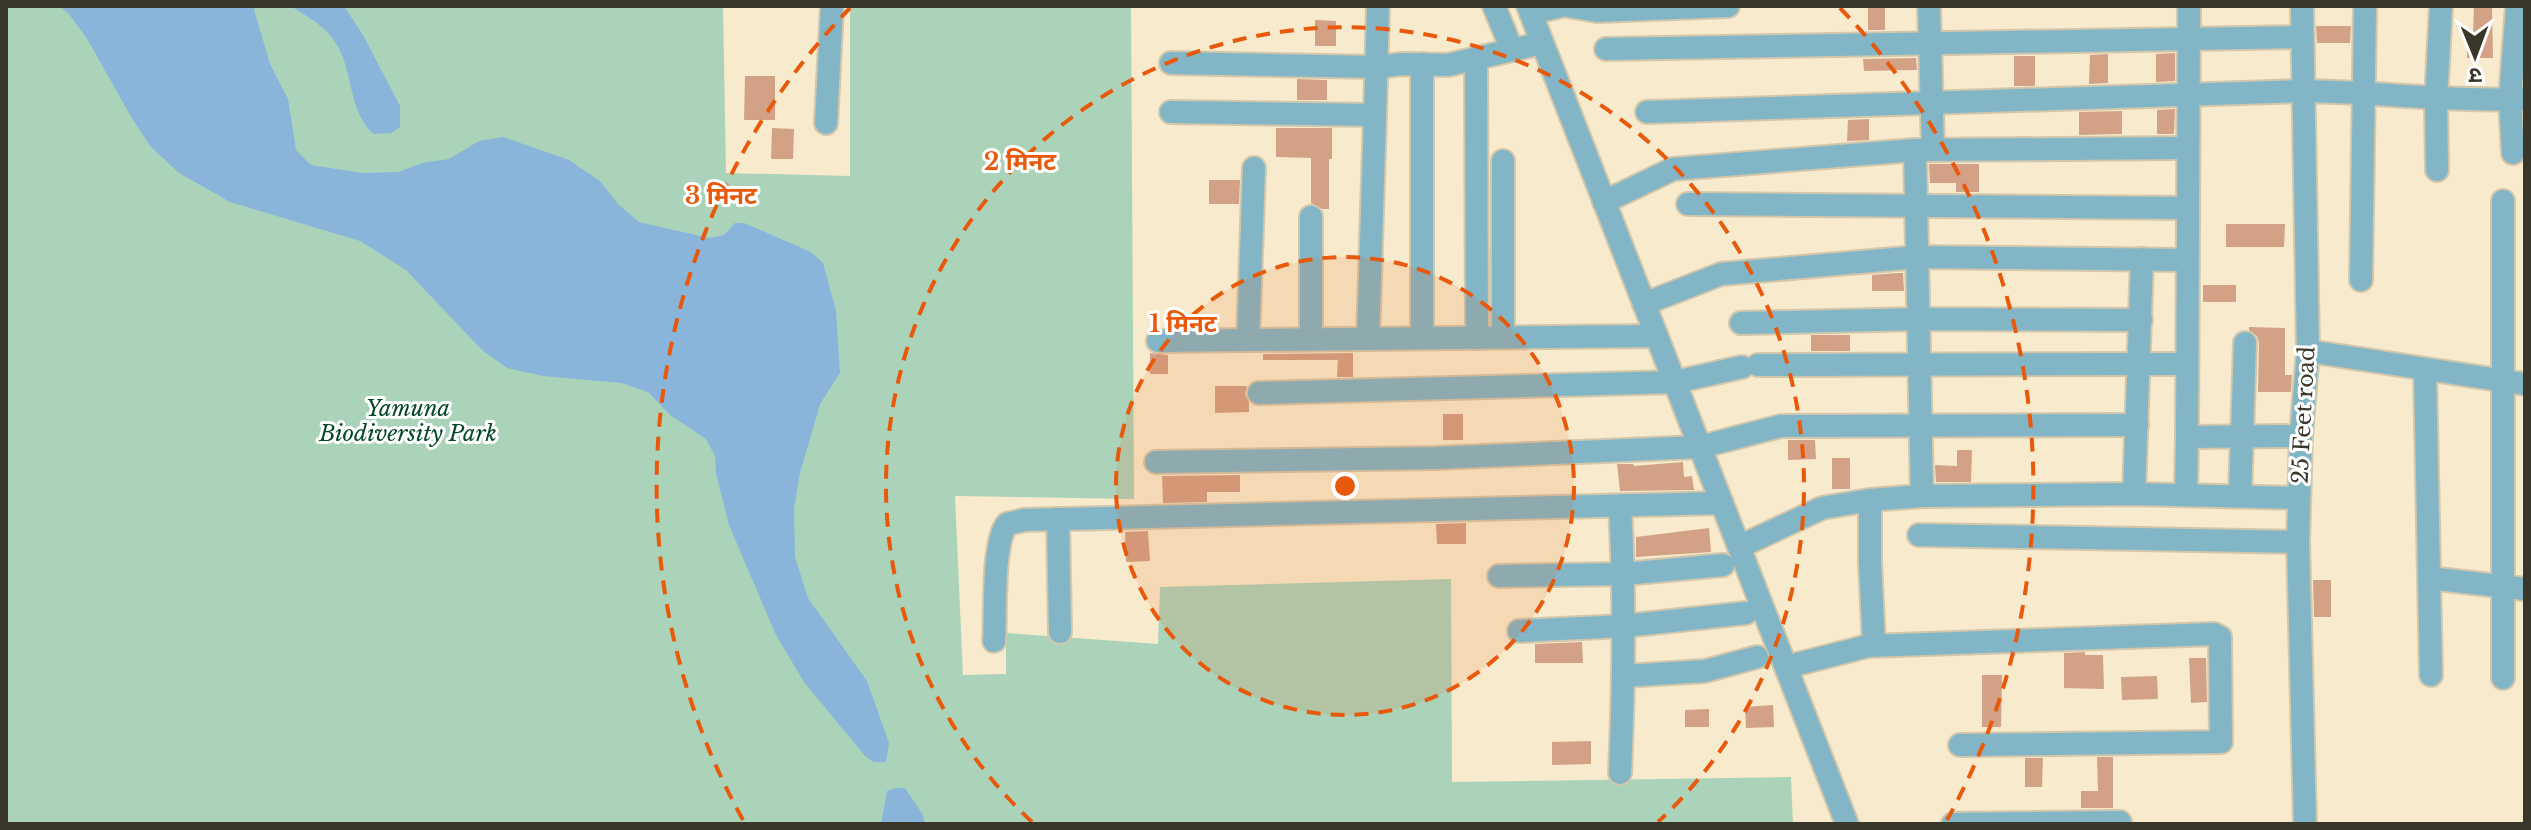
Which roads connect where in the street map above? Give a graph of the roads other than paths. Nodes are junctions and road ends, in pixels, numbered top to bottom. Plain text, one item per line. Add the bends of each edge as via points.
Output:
1 (832, 6) edge
2 (1378, 6) edge
3 (1494, 6) edge
4 (1561, 6) edge
5 (1568, 6) edge
6 (1728, 6) edge
7 (1929, 6) edge
8 (2189, 6) edge
9 (2302, 6) edge
10 (2365, 6) edge
11 (2441, 6) edge
12 (2517, 6) edge
13 (1530, 10) edge
14 (2302, 37) junction
15 (2188, 39) junction
16 (1542, 43) junction
17 (1929, 43) junction
18 (1606, 49) dead end
19 (1512, 50) junction
20 (1476, 58) junction
21 (1171, 63) dead end
22 (1422, 64) junction
23 (1376, 67) junction
24 (2303, 91) junction
25 (2364, 91) junction
26 (2187, 94) junction
27 (2436, 99) junction
28 (2518, 99) edge
29 (1931, 102) junction
30 (1171, 112) dead end
31 (1647, 112) dead end
32 (1375, 115) junction
33 (826, 123) dead end
34 (2187, 148) junction
35 (1924, 150) junction
36 (2513, 153) dead end
37 (1503, 161) dead end
38 (1254, 168) dead end
39 (2437, 170) dead end
40 (2503, 201) dead end
41 (1604, 202) junction
42 (1688, 204) dead end
43 (1917, 206) junction
44 (2187, 208) junction
45 (1311, 217) dead end
46 (1918, 257) junction
47 (2142, 259) junction
48 (2186, 260) junction
49 (2361, 280) dead end
50 (1644, 304) junction
51 (1919, 319) junction
52 (2141, 320) junction
53 (1741, 323) dead end
54 (1656, 336) junction
55 (1503, 337) junction
56 (1422, 338) junction
57 (1477, 338) junction
58 (1311, 339) junction
59 (1368, 339) junction
60 (1248, 340) junction
61 (1158, 341) dead end
62 (2245, 343) dead end
63 (2308, 351) junction
64 (1920, 363) junction
65 (2140, 363) junction
66 (2187, 364) junction
67 (2425, 371) junction
68 (1675, 382) junction
69 (2514, 383) edge
70 (1259, 393) dead end
71 (1921, 425) junction
72 (2137, 425) junction
73 (2241, 436) junction
74 (2301, 436) junction
75 (2187, 437) junction
76 (1700, 447) junction
77 (1156, 462) dead end
78 (2134, 494) junction
79 (2186, 495) junction
80 (1922, 496) junction
81 (2240, 496) junction
82 (2298, 498) junction
83 (1870, 500) junction
84 (1722, 503) junction
85 (1620, 506) junction
86 (1058, 519) junction
87 (1919, 535) dead end
88 (2298, 542) junction
89 (1739, 547) junction
90 (1723, 565) dead end
91 (1624, 574) junction
92 (1499, 576) dead end
93 (2429, 578) junction
94 (2514, 588) edge
95 (1746, 613) dead end
96 (1624, 626) junction
97 (1519, 631) dead end
98 (1060, 632) dead end
99 (994, 641) dead end
100 (1867, 646) junction
101 (1757, 657) dead end
102 (1786, 667) junction
103 (2431, 675) dead end
104 (1624, 676) junction
105 (2503, 678) dead end
106 (1960, 745) dead end
107 (1620, 773) dead end
108 (2120, 822) dead end
109 (2065, 823) edge
110 (1847, 824) edge
111 (1953, 824) edge
112 (2305, 824) edge

1 - 33 street
2 - 23 street
3 - 19 street
4 - 13 street
5 - 6 street via 1597,11
7 - 17 street
8 - 15 street
9 - 14 street, 25 Feet road
10 - 25 street
11 - 27 street
12 - 28 street
13 - 16 street
14 - 15 street
14 - 24 street, 25 Feet road
15 - 17 street
15 - 26 street
16 - 19 street
16 - 41 street
17 - 18 street
17 - 29 street
19 - 20 street
20 - 22 street
20 - 57 street
21 - 23 street
22 - 23 street
22 - 56 street
23 - 32 street
24 - 25 street
24 - 26 street
24 - 63 street, 25 Feet road
25 - 27 street
25 - 49 street
26 - 29 street
26 - 34 street
27 - 28 street
27 - 39 street
28 - 36 street
29 - 31 street
29 - 35 street
30 - 32 street
32 - 59 street
34 - 35 street
34 - 44 street
35 - 41 street via 1670,170
35 - 43 street
37 - 55 street
38 - 60 street
40 - 69 street
41 - 50 street
42 - 43 street
43 - 44 street
43 - 46 street
44 - 48 street
45 - 58 street
46 - 47 street
46 - 50 street via 1717,275
46 - 51 street
47 - 48 street
47 - 52 street
48 - 66 street
50 - 54 street
51 - 52 street
51 - 53 street
51 - 64 street
52 - 65 street
54 - 55 street
54 - 68 street
55 - 57 street
56 - 57 street
56 - 59 street
58 - 59 street
58 - 60 street
60 - 61 street
62 - 73 street
63 - 67 street
63 - 74 street, 25 Feet road
64 - 65 street
64 - 68 street via 1750,366
64 - 71 street
65 - 66 street
65 - 72 street
66 - 75 street
67 - 69 street
67 - 93 street
68 - 70 street
68 - 76 street
69 - 94 street
71 - 72 street
71 - 76 street via 1778,427
71 - 80 street
72 - 78 street
73 - 74 street
73 - 75 street
73 - 81 street
74 - 82 street, 25 Feet road
75 - 79 street
76 - 77 street
76 - 84 street
78 - 79 street
78 - 80 street
79 - 81 street
80 - 83 street
81 - 82 street
82 - 88 street, 25 Feet road
83 - 89 street via 1815,511
83 - 100 street
84 - 85 street
84 - 89 street
85 - 86 street
85 - 91 street
86 - 98 street
86 - 99 street via 1024,520 1007,524 1002,531
87 - 88 street
88 - 112 street, 25 Feet road
89 - 102 street
90 - 91 street
91 - 92 street
91 - 96 street
93 - 94 street
93 - 103 street
94 - 105 street
95 - 96 street
96 - 97 street
96 - 104 street
100 - 102 street
100 - 106 street via 2220,637 2221,742
101 - 104 street via 1705,671
102 - 110 street
104 - 107 street
108 - 109 street
109 - 111 street

